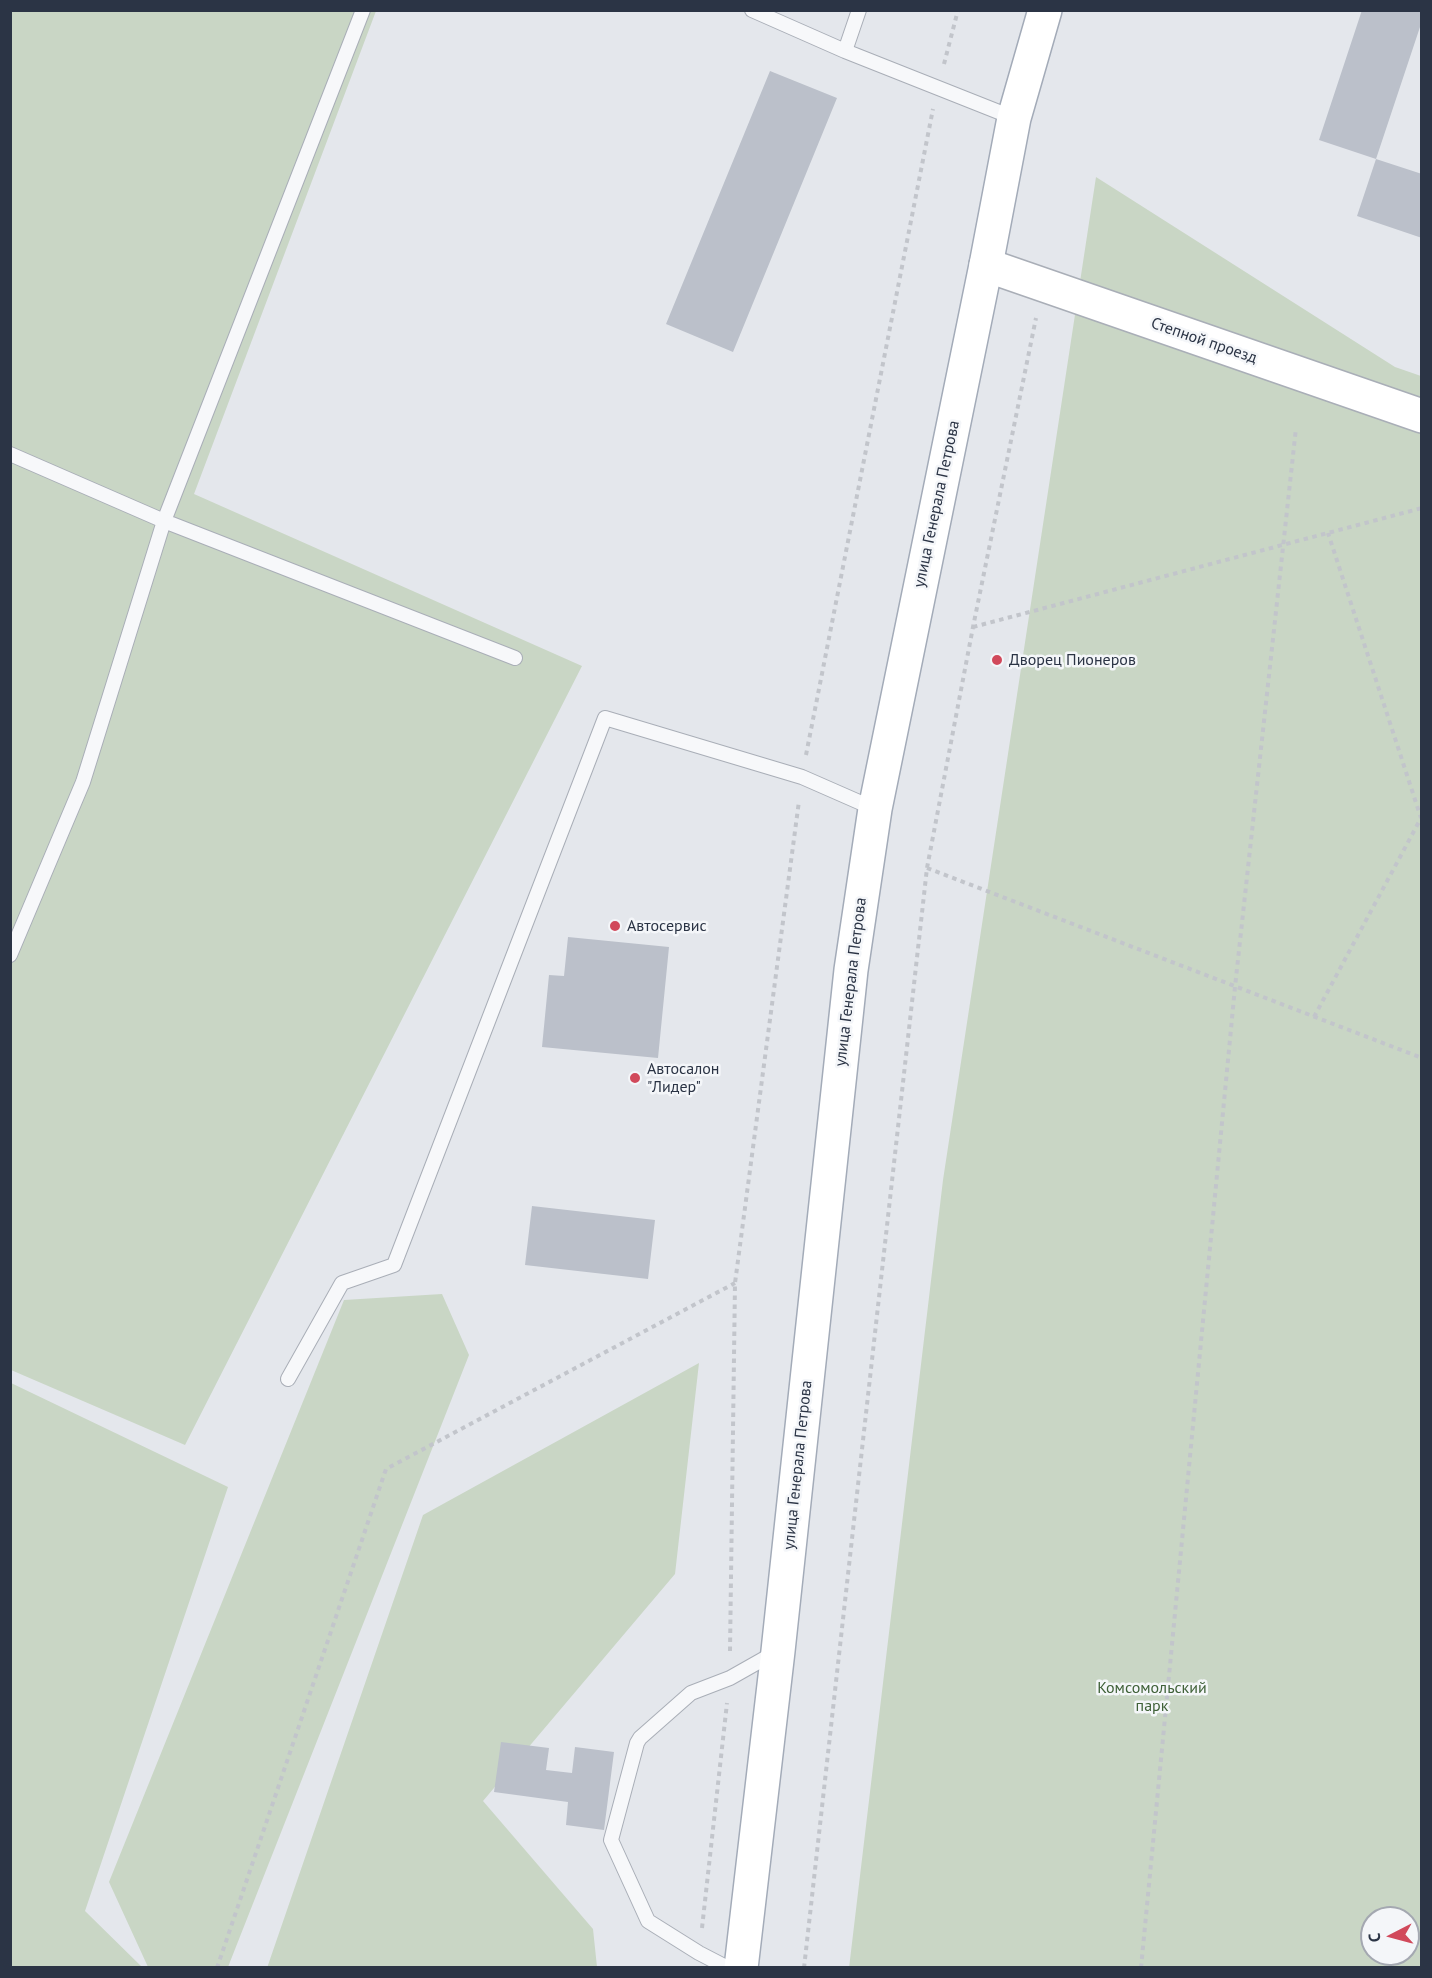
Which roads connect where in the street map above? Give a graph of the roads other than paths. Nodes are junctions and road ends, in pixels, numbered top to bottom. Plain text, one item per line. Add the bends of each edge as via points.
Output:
1 (363, 10) edge
2 (752, 10) edge
3 (860, 10) edge
4 (1045, 10) edge
5 (845, 51) junction
6 (1014, 118) junction
7 (986, 266) junction
8 (1422, 416) edge
9 (10, 454) edge
10 (164, 521) junction
11 (515, 658) dead end
12 (875, 809) junction
13 (10, 955) edge
14 (288, 1379) dead end
15 (778, 1651) junction
16 (728, 1968) edge
17 (741, 1968) edge

1 - 10 lane
2 - 5 lane
3 - 5 lane
4 - 6 main road, улица Генерала Петрова
5 - 6 lane
6 - 7 main road, улица Генерала Петрова
7 - 8 main road, Степной проезд
7 - 12 main road, улица Генерала Петрова
9 - 10 lane
10 - 11 lane
10 - 13 lane via 83,782
12 - 14 lane via 802,777 605,718 394,1265 342,1283
12 - 15 main road, улица Генерала Петрова via 850,982
15 - 16 lane via 730,1678 691,1693 640,1737 611,1840 648,1921
15 - 17 main road, улица Генерала Петрова

